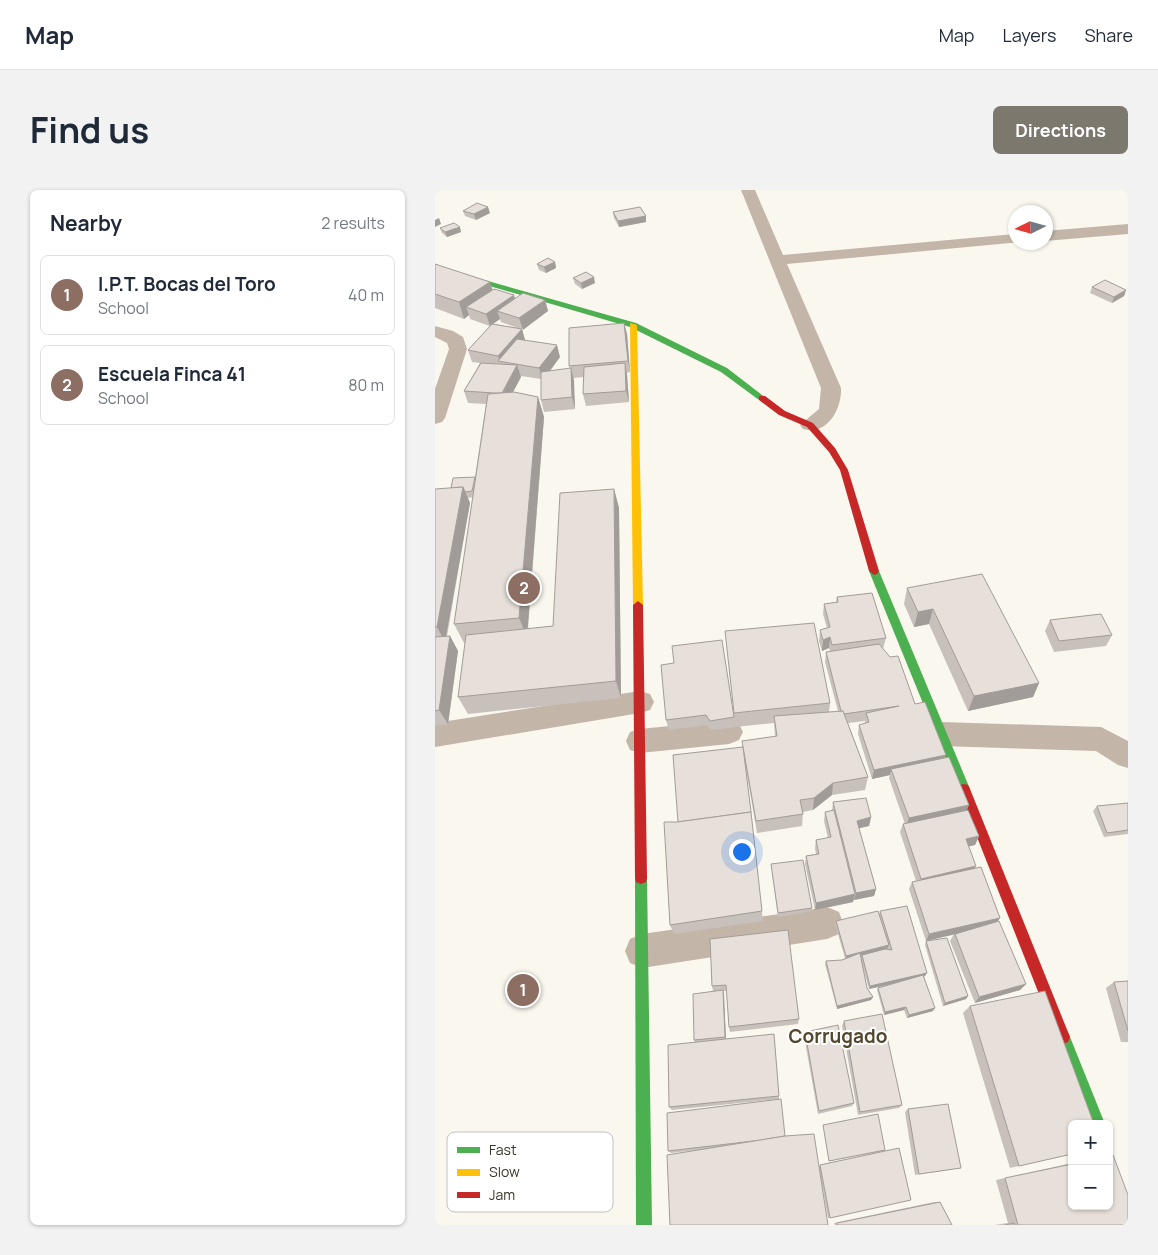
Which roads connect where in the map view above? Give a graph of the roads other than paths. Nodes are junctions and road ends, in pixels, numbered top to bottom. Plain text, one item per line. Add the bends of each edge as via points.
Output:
1 (748, 190) edge
2 (1128, 229) edge
3 (1053, 235) edge
4 (1008, 240) edge
5 (778, 260) junction
6 (435, 268) edge
7 (633, 325) junction
8 (435, 331) edge
9 (435, 418) edge
10 (810, 425) junction
11 (640, 702) junction
12 (729, 732) edge
13 (941, 734) junction
14 (435, 735) edge
15 (641, 741) junction
16 (1128, 756) edge
17 (827, 923) dead end
18 (642, 951) junction
19 (1095, 1120) edge
20 (644, 1225) edge

1 - 5 street
2 - 3 street
4 - 5 street
5 - 10 street via 831,388 832,400 827,414
6 - 7 street
7 - 10 street via 725,370 782,413
7 - 11 street
8 - 9 street via 456,341 458,349
10 - 13 street via 844,470 878,584
11 - 14 street
11 - 15 street
12 - 15 street
13 - 16 street via 1101,739
13 - 19 street
15 - 18 street
17 - 18 street
18 - 20 street

